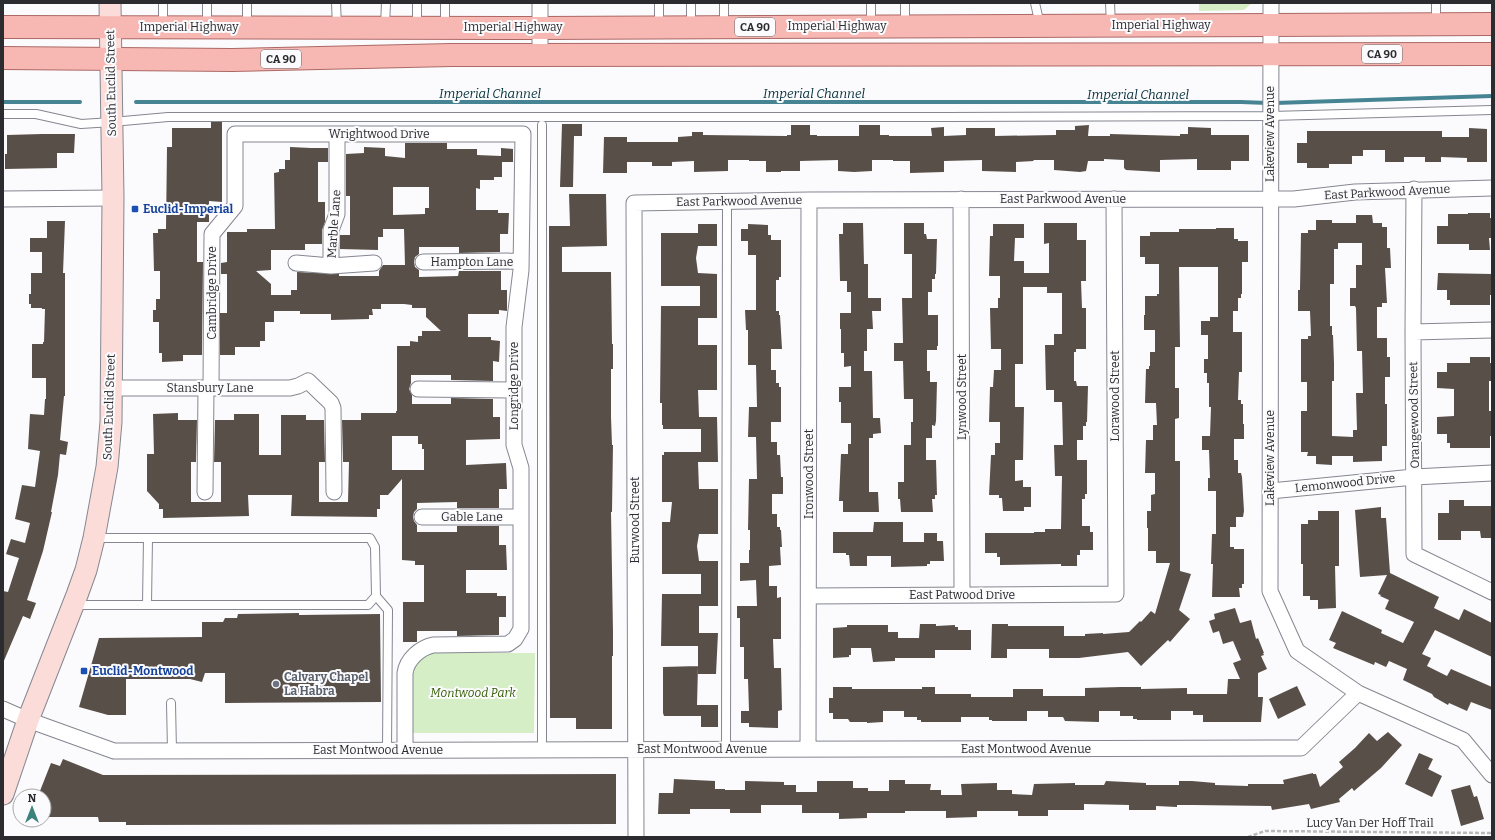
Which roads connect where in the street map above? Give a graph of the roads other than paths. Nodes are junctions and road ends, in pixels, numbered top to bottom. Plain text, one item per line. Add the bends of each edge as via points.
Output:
1 (110, 3) edge
2 (163, 3) edge
3 (207, 3) edge
4 (247, 3) edge
5 (336, 3) edge
6 (386, 3) edge
7 (417, 3) edge
8 (445, 3) edge
9 (540, 3) edge
10 (659, 3) edge
11 (690, 3) edge
12 (724, 3) edge
13 (871, 3) edge
14 (905, 3) edge
15 (1035, 3) edge
16 (1110, 3) edge
17 (1271, 3) edge
18 (1436, 3) edge
19 (1436, 24) junction
20 (1492, 24) edge
21 (1111, 25) junction
22 (1272, 25) junction
23 (110, 26) junction
24 (163, 26) junction
25 (871, 26) junction
26 (905, 26) junction
27 (1040, 26) junction
28 (3, 27) edge
29 (207, 27) junction
30 (247, 27) junction
31 (344, 27) junction
32 (386, 27) junction
33 (659, 27) junction
34 (691, 27) junction
35 (724, 27) junction
36 (417, 28) junction
37 (445, 28) junction
38 (540, 28) junction
39 (1271, 54) junction
40 (1492, 54) edge
41 (540, 55) junction
42 (3, 58) edge
43 (111, 58) junction
44 (281, 59) junction
45 (1492, 110) edge
46 (3, 114) edge
47 (1271, 116) junction
48 (112, 122) junction
49 (542, 125) dead end
50 (235, 134) joint
51 (337, 134) junction
52 (523, 134) joint
53 (1492, 188) edge
54 (1414, 189) junction
55 (113, 198) junction
56 (3, 199) edge
57 (961, 199) junction
58 (1114, 199) junction
59 (1270, 199) junction
60 (809, 200) junction
61 (727, 201) junction
62 (634, 203) joint
63 (521, 261) junction
64 (296, 262) dead end
65 (423, 262) dead end
66 (374, 263) dead end
67 (331, 266) junction
68 (1492, 330) edge
69 (1413, 332) junction
70 (111, 388) junction
71 (208, 388) junction
72 (418, 389) dead end
73 (514, 390) junction
74 (1492, 473) edge
75 (1414, 476) junction
76 (1270, 491) junction
77 (205, 492) dead end
78 (334, 492) dead end
79 (422, 517) dead end
80 (521, 517) junction
81 (94, 538) junction
82 (148, 538) junction
83 (1492, 592) edge
84 (1116, 594) joint
85 (962, 595) junction
86 (376, 596) junction
87 (809, 596) junction
88 (147, 604) junction
89 (73, 605) junction
90 (1358, 693) junction
91 (171, 702) dead end
92 (3, 709) edge
93 (28, 720) junction
94 (726, 749) junction
95 (808, 749) junction
96 (172, 750) junction
97 (388, 750) junction
98 (405, 750) junction
99 (542, 750) junction
100 (636, 750) junction
101 (1492, 775) edge
102 (3, 794) edge
103 (636, 837) edge

1 - 23 main road, South Euclid Street
2 - 24 lane
3 - 29 lane
4 - 30 lane
5 - 31 lane
6 - 32 lane
7 - 36 lane
8 - 37 lane
9 - 38 street
10 - 33 lane
11 - 34 lane
12 - 35 lane
13 - 25 lane
14 - 26 lane
15 - 27 lane
16 - 21 lane
17 - 22 street, Lakeview Avenue
18 - 19 lane
19 - 20 main road, Imperial Highway / CA 90
19 - 22 main road, Imperial Highway / CA 90
21 - 22 main road, Imperial Highway / CA 90
21 - 27 main road, Imperial Highway / CA 90
22 - 39 street, Lakeview Avenue
23 - 24 main road, Imperial Highway / CA 90
23 - 28 main road, CA 90
23 - 43 main road, South Euclid Street
24 - 29 main road, Imperial Highway / CA 90
25 - 26 main road, Imperial Highway / CA 90
25 - 35 main road, Imperial Highway / CA 90
26 - 27 main road, Imperial Highway / CA 90
29 - 30 main road, Imperial Highway / CA 90
30 - 31 main road, Imperial Highway / CA 90
31 - 32 main road, Imperial Highway / CA 90
31 - 44 main road via 348,39 345,41 335,45 294,48 284,51
32 - 36 main road, Imperial Highway / CA 90
33 - 34 main road, Imperial Highway / CA 90
33 - 38 main road, Imperial Highway / CA 90
34 - 35 main road, Imperial Highway / CA 90
36 - 37 main road, Imperial Highway / CA 90
37 - 38 main road, Imperial Highway / CA 90
38 - 41 street
39 - 40 main road, CA 90
39 - 41 main road, CA 90
39 - 47 street, Lakeview Avenue
41 - 44 main road, CA 90
42 - 43 main road, CA 90
43 - 44 main road, CA 90
43 - 48 main road, South Euclid Street
45 - 47 lane
46 - 48 lane via 36,114 81,124
47 - 48 lane via 168,117
47 - 59 street, Lakeview Avenue
48 - 55 main road, South Euclid Street
49 - 99 lane
50 - 51 street, Wrightwood Drive
50 - 71 street, Cambridge Drive via 235,206 212,234
51 - 52 street, Wrightwood Drive
51 - 67 street, Marble Lane via 337,214 331,230
52 - 63 street, Longridge Drive
53 - 54 street, East Parkwood Avenue
54 - 59 street, East Parkwood Avenue
54 - 69 street, Orangewood Street
55 - 56 street
55 - 70 main road, South Euclid Street
57 - 58 street, East Parkwood Avenue
57 - 60 street, East Parkwood Avenue
57 - 85 street, Lynwood Street
58 - 59 street, East Parkwood Avenue
58 - 84 street, Lorawood Street
59 - 76 street, Lakeview Avenue
60 - 61 street, East Parkwood Avenue
60 - 87 street, Ironwood Street
61 - 62 street, East Parkwood Avenue
61 - 94 lane
62 - 100 street, Burwood Street
63 - 65 street, Hampton Lane
63 - 73 street, Longridge Drive via 514,327
64 - 67 street
66 - 67 street
68 - 69 street
69 - 75 street, Orangewood Street
70 - 71 street, Stansbury Lane
70 - 81 main road, South Euclid Street via 107,467
71 - 77 street, Cambridge Drive
71 - 78 street, Stansbury Lane via 290,388 308,381 333,408
72 - 73 street
73 - 80 street, Longridge Drive via 514,445 521,468
74 - 75 street, Lemonwood Drive
75 - 76 street, Lemonwood Drive
75 - 83 street, Orangewood Street via 1414,554
76 - 90 street, Lakeview Avenue via 1270,592 1297,651
79 - 80 street, Gable Lane
80 - 98 street, Longridge Drive via 521,626 517,637 505,644 428,646 415,655 406,668
81 - 82 lane
81 - 89 main road, South Euclid Street
82 - 86 lane via 370,538 375,547
82 - 88 lane
84 - 85 street, East Patwood Drive
85 - 87 street, East Patwood Drive
86 - 88 lane via 368,605
86 - 97 lane via 388,610
87 - 95 street, Ironwood Street
88 - 89 lane
89 - 93 main road, South Euclid Street
90 - 95 street, East Montwood Avenue via 1301,748
90 - 101 street, Lakeview Avenue via 1462,740
91 - 96 lane
92 - 93 street, East Montwood Avenue
93 - 96 street, East Montwood Avenue via 114,750
93 - 102 main road, South Euclid Street
94 - 95 street, East Montwood Avenue
94 - 100 street, East Montwood Avenue
96 - 97 street, East Montwood Avenue
97 - 98 street, East Montwood Avenue
98 - 99 street, East Montwood Avenue
99 - 100 street, East Montwood Avenue
100 - 103 street, Burwood Street

